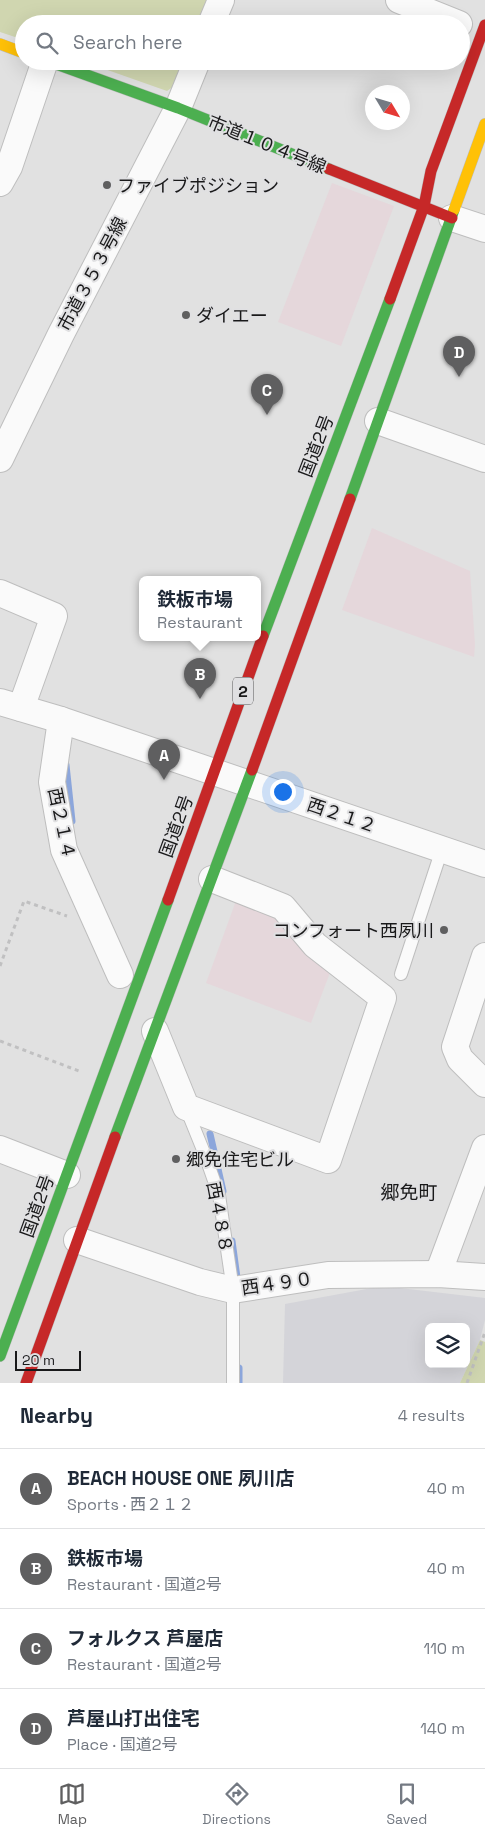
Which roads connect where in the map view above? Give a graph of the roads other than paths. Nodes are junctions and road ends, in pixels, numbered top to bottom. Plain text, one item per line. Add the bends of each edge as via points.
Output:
1 (221, 0) edge
2 (399, 0) edge
3 (215, 15) edge
4 (440, 15) edge
5 (0, 44) edge
6 (15, 49) edge
7 (43, 70) edge
8 (71, 70) edge
9 (193, 70) edge
10 (460, 70) edge
11 (178, 108) junction
12 (485, 124) edge
13 (3, 172) edge
14 (424, 206) junction
15 (452, 218) junction
16 (485, 229) edge
17 (378, 421) junction
18 (0, 459) edge
19 (485, 459) edge
20 (0, 593) edge
21 (11, 705) edge
22 (61, 720) junction
23 (214, 772) junction
24 (247, 783) junction
25 (442, 849) junction
26 (485, 864) edge
27 (212, 879) junction
28 (485, 956) edge
29 (401, 974) dead end
30 (120, 976) dead end
31 (155, 1031) junction
32 (485, 1084) edge
33 (186, 1107) junction
34 (485, 1148) edge
35 (0, 1149) edge
36 (67, 1175) junction
37 (77, 1240) junction
38 (438, 1274) junction
39 (485, 1276) edge
40 (233, 1290) junction
41 (0, 1356) edge
42 (26, 1383) edge
43 (233, 1383) edge

1 - 3 street
2 - 4 street
5 - 6 main road
7 - 13 street
8 - 11 main road, 市道１０４号線
9 - 11 street, 市道３５３号線
10 - 14 main road, 国道2号 / 2
11 - 14 main road, 市道１０４号線
11 - 18 street, 市道３５３号線
12 - 15 main road, 2
14 - 15 main road, 市道１０４号線
14 - 23 main road, 国道2号 / 2
15 - 16 street, 市道１０４号線
15 - 17 main road, 2
17 - 19 street
17 - 24 main road, 2
20 - 21 street via 54,616
21 - 22 street, 西２１２
22 - 23 street, 西２１２
22 - 30 street, 西２１４ via 52,782 64,850
23 - 24 street, 西２１２
23 - 36 main road, 国道2号 / 2
24 - 25 street, 西２１２
24 - 27 main road, 2
25 - 26 street, 西２１２
25 - 29 lane
27 - 31 main road, 2
27 - 33 street via 283,907 315,945 382,998 328,1160
28 - 32 street via 455,1047 460,1059
31 - 33 street, 西４８８
31 - 37 main road, 2
33 - 40 lane, 西４８８ via 219,1195
34 - 38 street
35 - 36 street
36 - 41 main road, 国道2号 / 2
37 - 40 street, 西４９０
37 - 42 main road, 2
38 - 39 street, 西４９０
38 - 40 street, 西４９０ via 328,1275
40 - 43 lane, 西４８８

